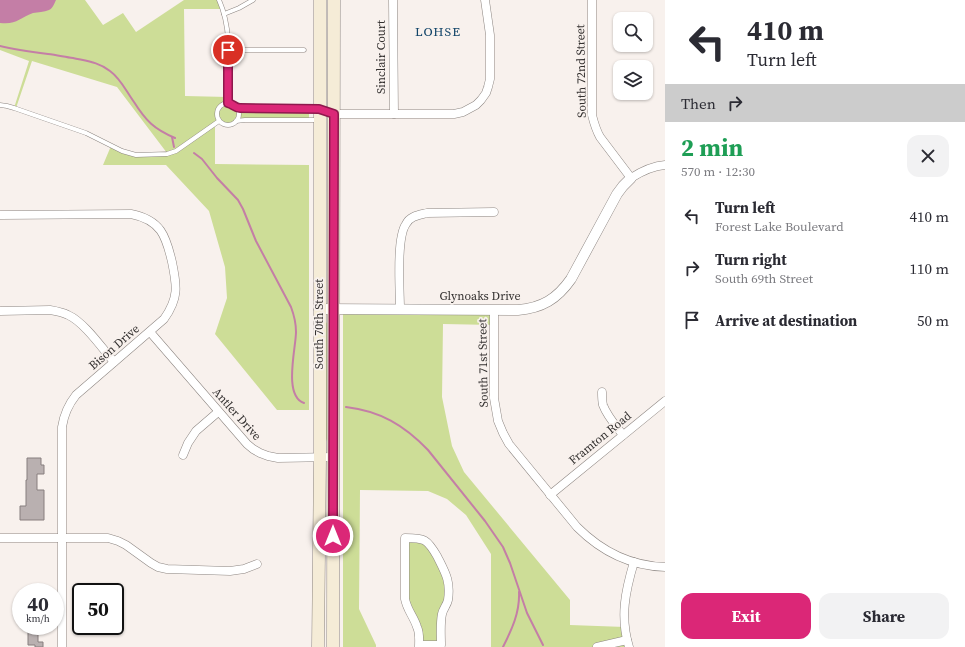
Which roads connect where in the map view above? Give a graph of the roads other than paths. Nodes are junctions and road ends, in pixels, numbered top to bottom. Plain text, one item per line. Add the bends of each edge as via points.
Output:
1 (219, 0) edge
2 (253, 0) edge
3 (320, 0) edge
4 (334, 0) edge
5 (393, 0) edge
6 (485, 0) edge
7 (592, 0) edge
8 (224, 14) junction
9 (228, 50) junction
10 (304, 50) dead end
11 (228, 103) junction
12 (0, 105) edge
13 (237, 108) junction
14 (319, 114) junction
15 (334, 114) junction
16 (394, 114) junction
17 (219, 120) junction
18 (236, 121) junction
19 (665, 165) edge
20 (631, 178) junction
21 (494, 212) dead end
22 (0, 215) edge
23 (319, 309) junction
24 (334, 309) junction
25 (400, 310) junction
26 (494, 310) junction
27 (0, 311) edge
28 (150, 332) junction
29 (114, 362) junction
30 (602, 392) dead end
31 (665, 401) edge
32 (218, 412) junction
33 (623, 435) junction
34 (183, 455) dead end
35 (320, 457) junction
36 (334, 457) junction
37 (550, 495) junction
38 (0, 538) edge
39 (62, 538) junction
40 (634, 562) junction
41 (257, 564) dead end
42 (665, 567) edge
43 (628, 644) edge
44 (419, 646) edge
45 (62, 647) edge
46 (318, 647) edge
47 (333, 647) edge
48 (596, 647) edge

1 - 8 lane
2 - 8 lane
3 - 14 main road, South 70th Street
4 - 15 main road, South 70th Street
5 - 16 street, Sinclair Court
6 - 16 street via 490,35 490,79 486,93 476,106 454,114
7 - 20 street, South 72nd Street via 594,125 600,138
8 - 9 lane
9 - 10 lane
9 - 11 lane
11 - 13 lane
11 - 17 lane via 218,109
12 - 17 lane via 86,132 122,151 136,155 167,154 176,151
13 - 14 lane
13 - 18 lane
14 - 15 street
14 - 18 lane
14 - 23 main road, South 70th Street
15 - 16 street
15 - 24 main road, South 70th Street
17 - 18 lane via 227,125
19 - 20 street, Glynoaks Drive via 649,168
20 - 26 street, Glynoaks Drive via 616,194 571,279 559,294 552,300 532,308
21 - 25 street via 427,213 407,222 402,231 400,247
22 - 28 street, Bison Drive via 131,214 153,222 167,243 176,288 169,312
23 - 24 street, Glynoaks Drive
23 - 35 main road, South 70th Street
24 - 25 street, Glynoaks Drive
24 - 36 main road, South 70th Street
25 - 26 street, Glynoaks Drive
26 - 37 street, South 71st Street via 494,389 498,421 509,444
27 - 29 street via 50,310 68,314 81,324
28 - 29 street, Bison Drive
28 - 32 street, Antler Drive
29 - 39 street, Bison Drive via 76,395 66,409 62,427
30 - 33 street via 605,409
31 - 33 street, Framton Road
32 - 34 street via 193,435
32 - 35 street, Antler Drive via 247,444 260,454 278,458
33 - 37 street, Framton Road
35 - 36 street, Antler Drive
35 - 46 main road, South 70th Street
36 - 47 main road, South 70th Street
37 - 40 street, South 71st Street via 586,536 609,552
38 - 39 street
39 - 41 street via 108,538 118,541 158,567 167,569 230,572
39 - 45 street, Bison Drive
40 - 42 street, South 71st Street
40 - 43 street via 625,598
43 - 48 street
44 - 44 street via 419,631 405,599 405,538 418,538 427,542 446,572 447,578 448,599 442,618 442,645

